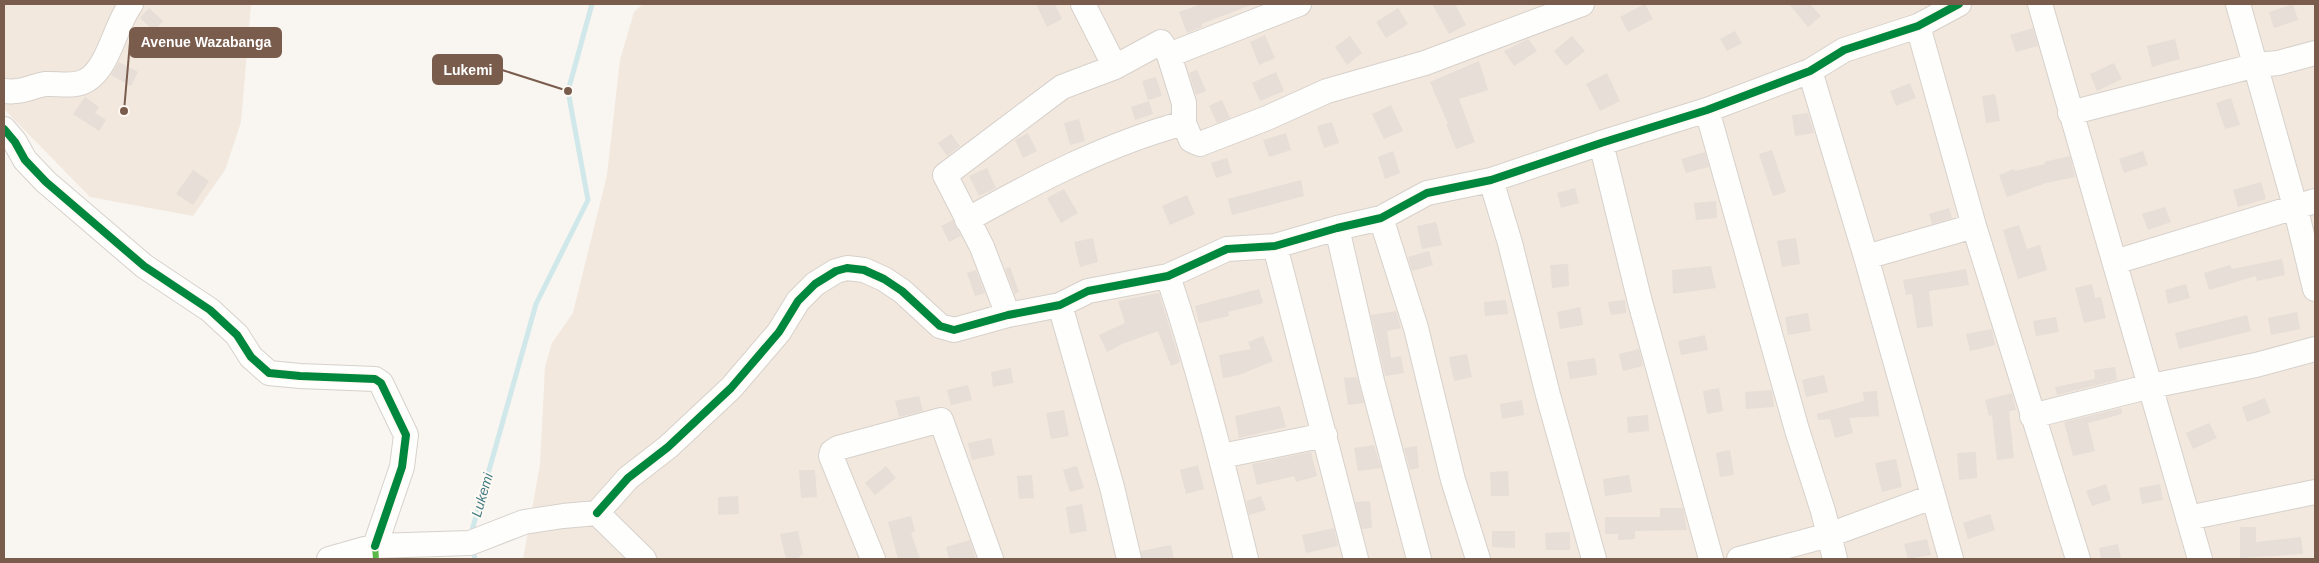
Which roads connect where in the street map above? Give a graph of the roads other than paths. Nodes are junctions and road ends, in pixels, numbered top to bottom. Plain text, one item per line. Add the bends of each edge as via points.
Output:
1 (1083, 4) edge
2 (1299, 4) edge
3 (1582, 4) edge
4 (1959, 4) edge
5 (2040, 4) edge
6 (2238, 4) edge
7 (122, 7) edge
8 (1918, 26) junction
9 (2315, 53) edge
10 (1169, 55) junction
11 (2257, 65) junction
12 (1115, 66) junction
13 (1810, 71) junction
14 (4, 91) edge
15 (1707, 110) junction
16 (2070, 113) junction
17 (1184, 123) junction
18 (4, 128) edge
19 (1601, 143) junction
20 (1491, 180) junction
21 (2305, 203) edge
22 (1381, 218) junction
23 (967, 220) junction
24 (1974, 226) junction
25 (1337, 228) junction
26 (1275, 246) junction
27 (1866, 257) junction
28 (2114, 262) junction
29 (1168, 276) junction
30 (2315, 289) edge
31 (1060, 305) junction
32 (1008, 315) junction
33 (2315, 349) edge
34 (2152, 386) junction
35 (2032, 416) junction
36 (1325, 435) junction
37 (1222, 456) junction
38 (2315, 492) edge
39 (1932, 497) junction
40 (597, 513) junction
41 (2188, 518) junction
42 (1829, 535) junction
43 (375, 546) junction
44 (329, 559) edge
45 (644, 559) edge
46 (873, 559) edge
47 (991, 559) edge
48 (1129, 559) edge
49 (1246, 559) edge
50 (1356, 559) edge
51 (1420, 559) edge
52 (1478, 559) edge
53 (1594, 559) edge
54 (1711, 559) edge
55 (1739, 559) edge
56 (1835, 559) edge
57 (1950, 559) edge
58 (2078, 559) edge
59 (2200, 559) edge

1 - 12 street
2 - 10 street
3 - 17 street via 1426,63 1327,91 1200,144 1191,140
4 - 8 street
5 - 16 street
6 - 11 street
7 - 14 street via 100,68 87,81 63,86 46,84 22,92
8 - 13 street via 1844,50
8 - 24 street
9 - 11 street
10 - 12 street via 1161,42
10 - 17 street via 1184,102
11 - 16 street
11 - 21 street
12 - 23 street via 1062,87 945,175
13 - 15 street
13 - 27 street
15 - 19 street
15 - 42 street
16 - 28 street
17 - 23 street via 1042,178
18 - 43 street via 25,160 46,182 144,266 210,310 237,335 251,357 268,373 375,379 381,384 406,435 402,466
19 - 20 street
19 - 54 street via 1640,302
20 - 22 street via 1427,193
20 - 53 street
21 - 28 street
21 - 30 street
22 - 25 street
22 - 52 street via 1416,328 1453,480
23 - 32 street via 982,247
24 - 27 street
24 - 35 street
25 - 26 street
25 - 51 street via 1372,381
26 - 29 street via 1227,248
26 - 36 street
27 - 39 street
28 - 34 street
29 - 31 street via 1088,291
29 - 37 street
31 - 32 street
31 - 48 street
32 - 40 street via 954,330 940,326 884,279 855,269 836,272 815,284 798,301 779,332 731,388 668,447 628,478
33 - 34 street via 2256,365
34 - 35 street
34 - 41 street
35 - 58 street
36 - 37 street
36 - 50 street
37 - 49 street
38 - 41 street
39 - 42 street
39 - 57 street
40 - 43 street via 524,522 474,540
40 - 45 street
41 - 59 street
42 - 55 street
42 - 56 street
43 - 44 street
46 - 47 street via 830,456 838,448 940,420

